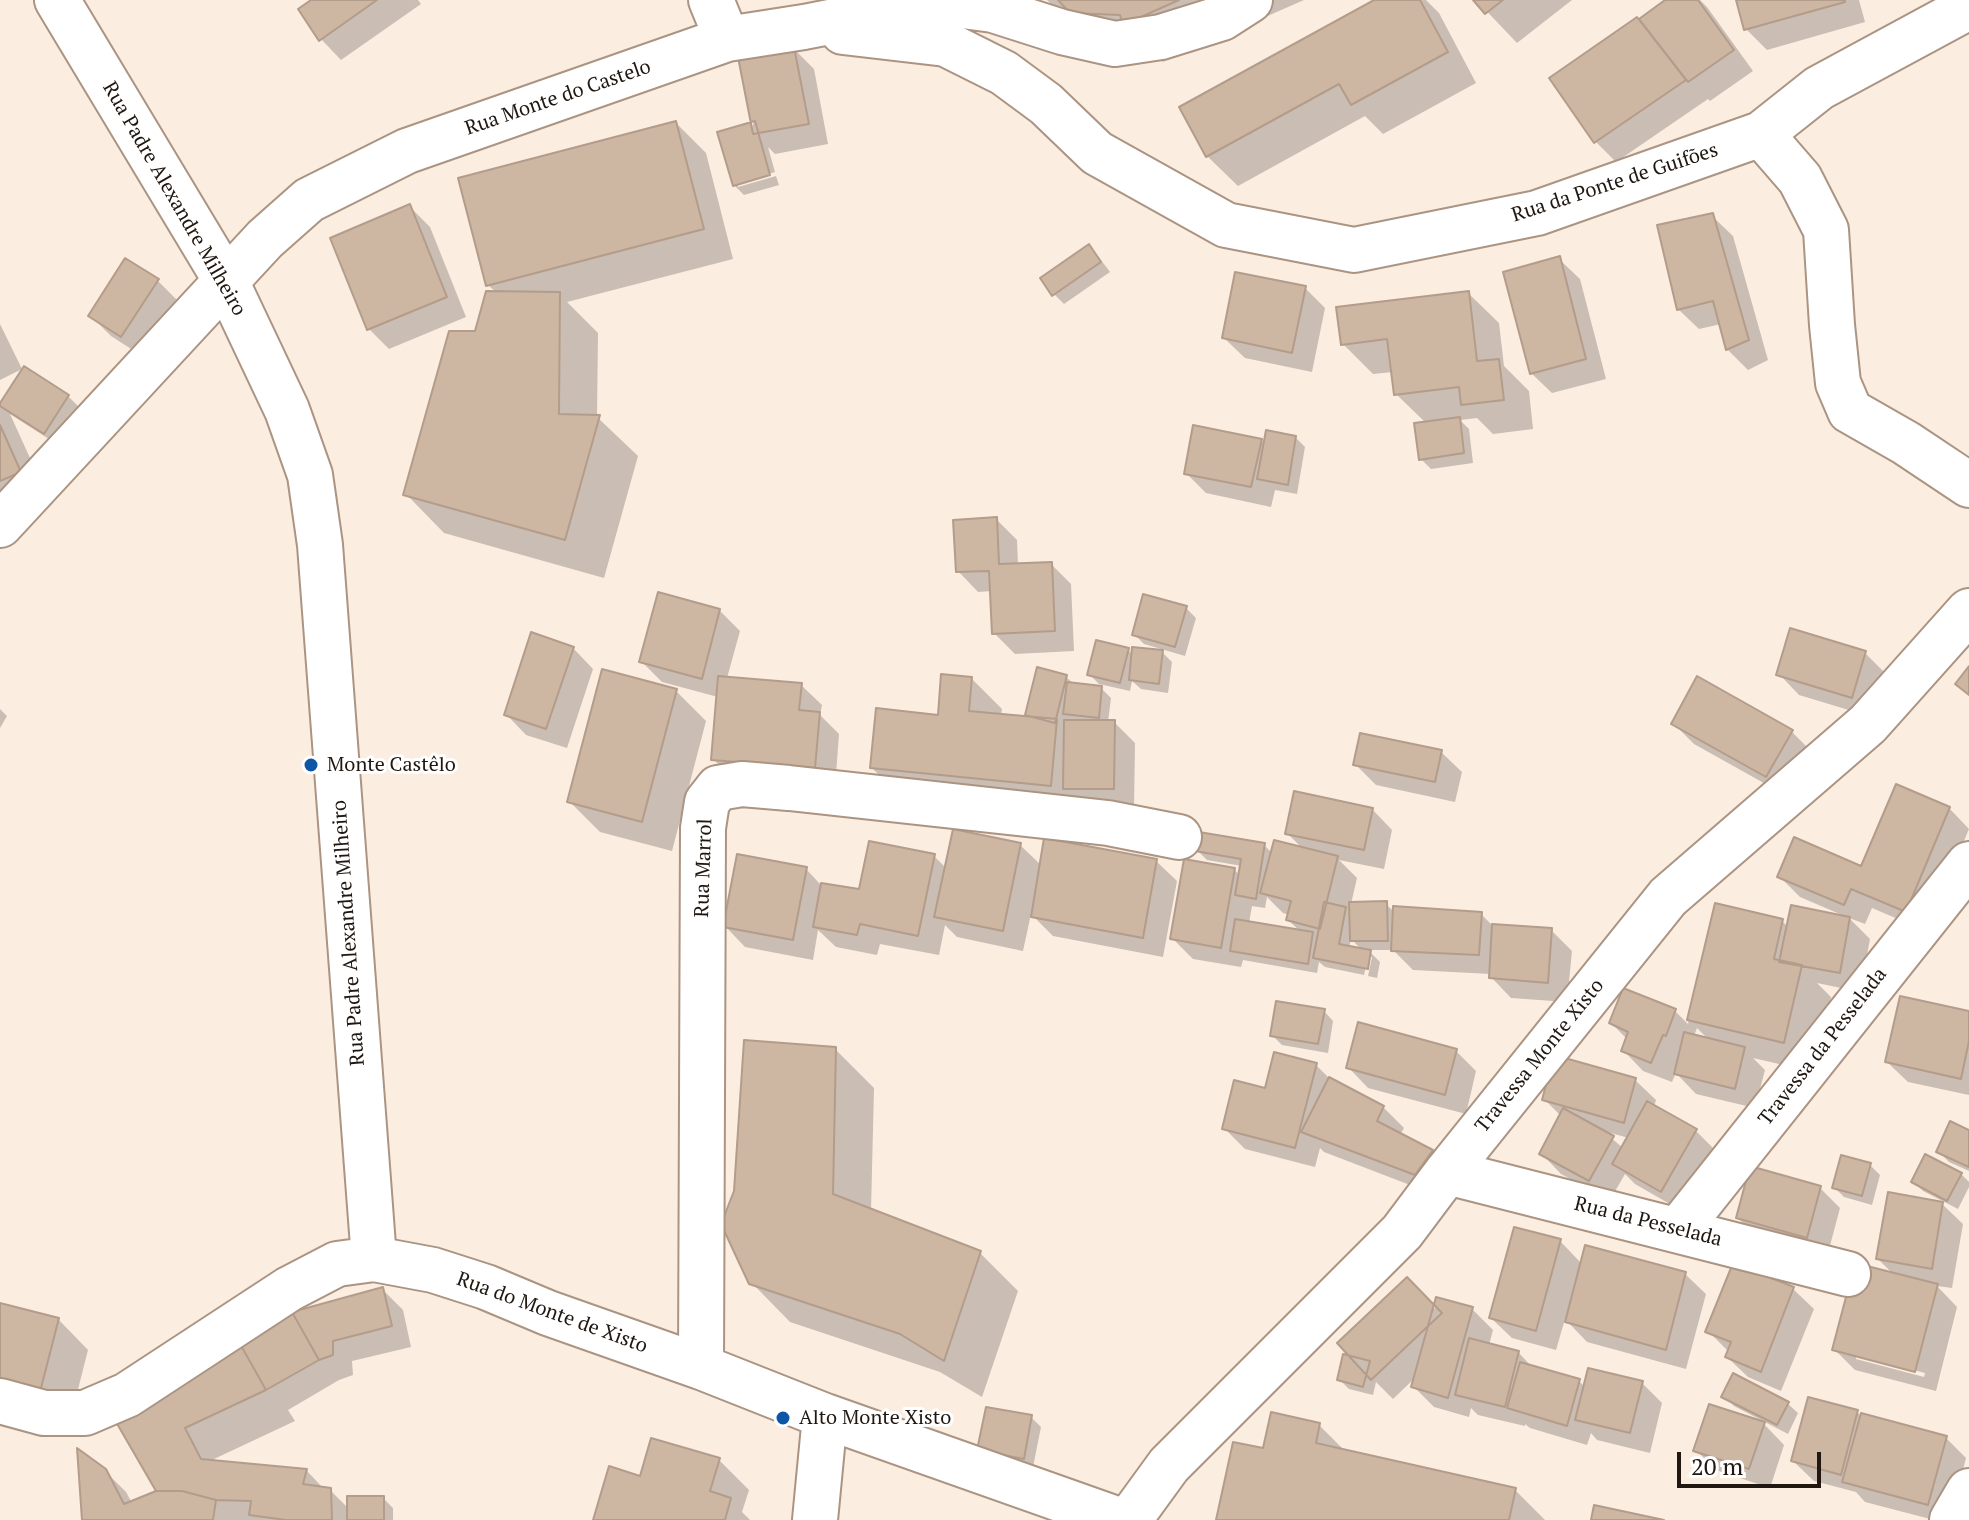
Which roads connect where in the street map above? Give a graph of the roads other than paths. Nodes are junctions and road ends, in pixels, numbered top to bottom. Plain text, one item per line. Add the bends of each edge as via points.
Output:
1 (57, 0) edge
2 (1250, 0) edge
3 (1969, 7) edge
4 (719, 19) edge
5 (804, 27) junction
6 (1761, 134) junction
7 (226, 281) junction
8 (1969, 485) edge
9 (0, 525) edge
10 (1969, 611) edge
11 (1179, 837) dead end
12 (1969, 864) edge
13 (1447, 1172) junction
14 (1678, 1230) junction
15 (374, 1259) junction
16 (1848, 1274) dead end
17 (701, 1367) junction
18 (0, 1401) edge
19 (825, 1416) junction
20 (1969, 1491) edge
21 (815, 1520) edge
22 (1119, 1520) edge
23 (1129, 1520) edge
24 (1952, 1520) edge

1 - 7 street, Rua Padre Alexandre Milheiro
2 - 5 street, Rua Monte do Castelo via 1222,18 1161,37 1115,44 993,10 933,2
3 - 6 street, Rua da Ponte de Guifões via 1819,88
4 - 5 street, Rua Monte do Castelo
4 - 7 street, Rua Monte do Castelo via 407,151 309,200
5 - 6 street, Rua da Ponte de Guifões via 946,44 1004,73 1097,153 1226,225 1354,250 1537,213
6 - 8 street via 1800,179 1826,230 1838,383 1850,411
7 - 9 street, Rua Monte do Castelo
7 - 15 street, Rua Padre Alexandre Milheiro via 287,410 310,475 320,545
10 - 13 street, Travessa Monte Xisto via 1868,724 1668,897
11 - 17 street, Rua Marrol via 1108,823 819,791 742,784 718,788 707,802 703,828
12 - 14 street, Travessa da Pesselada
13 - 14 street, Rua da Pesselada
13 - 23 street, Travessa Monte Xisto via 1402,1232 1169,1465
14 - 16 street, Rua da Pesselada
15 - 17 street, Rua do Monte de Xisto via 486,1287
15 - 18 street, Rua do Monte de Xisto via 337,1264 289,1289 127,1395 85,1413 44,1413
17 - 19 street, Rua do Monte de Xisto
19 - 21 street
19 - 22 street, Rua do Monte de Xisto
20 - 24 street

